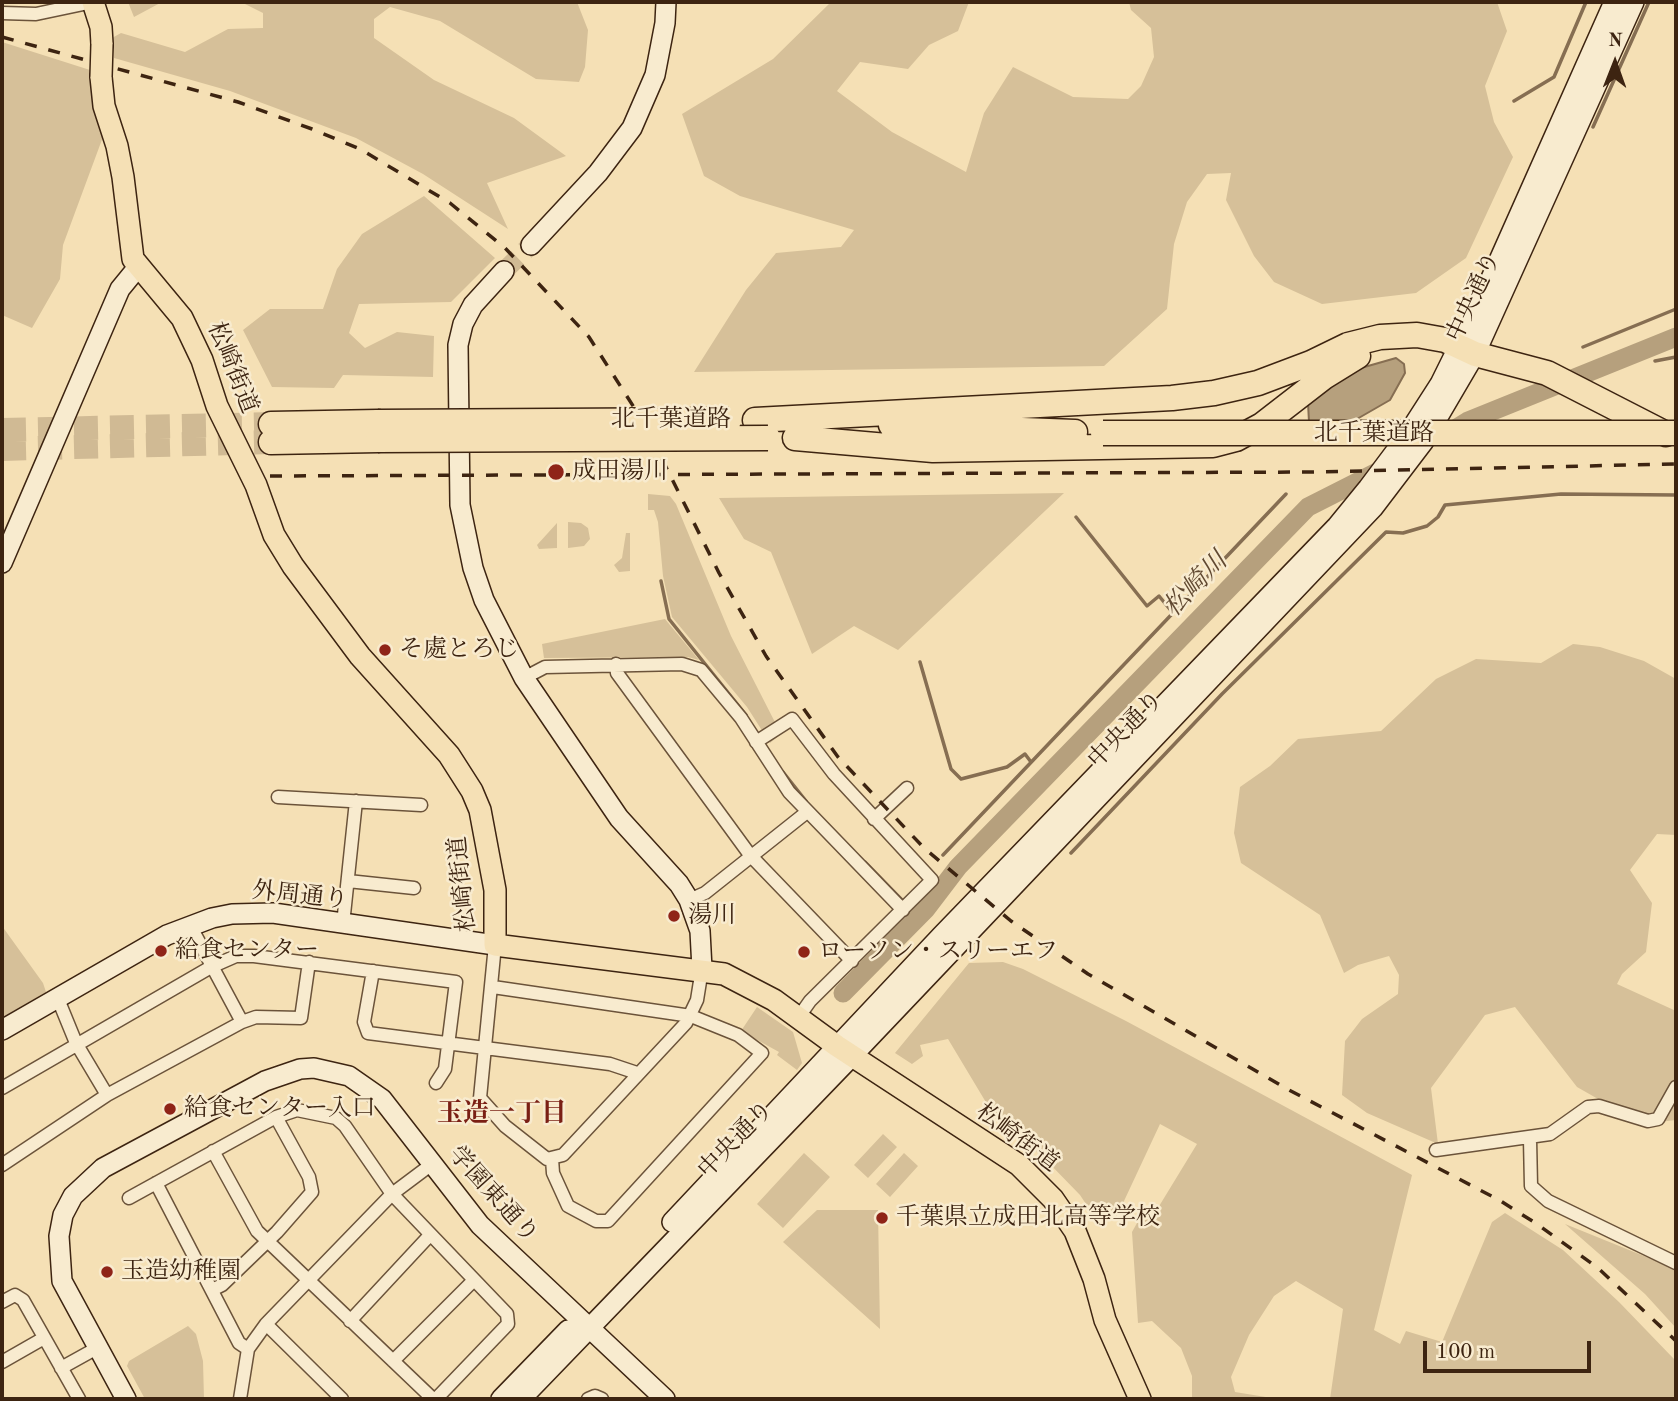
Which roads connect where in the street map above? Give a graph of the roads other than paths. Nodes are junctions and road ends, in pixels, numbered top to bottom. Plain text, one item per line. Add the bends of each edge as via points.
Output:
1 (93, 2) edge
2 (666, 2) edge
3 (1614, 2) edge
4 (1634, 2) edge
5 (2, 13) edge
6 (531, 244) tunnel mouth
7 (138, 267) junction
8 (505, 271) tunnel mouth
9 (1467, 350) junction
10 (762, 429) junction
11 (377, 431) junction
12 (1072, 432) junction
13 (271, 433) tunnel mouth
14 (1676, 435) edge
15 (795, 438) junction
16 (1101, 440) junction
17 (2, 563) edge
18 (616, 664) junction
19 (524, 678) junction
20 (756, 743) junction
21 (908, 788) dead end
22 (278, 797) dead end
23 (356, 801) junction
24 (421, 805) dead end
25 (807, 812) junction
26 (874, 819) junction
27 (750, 855) junction
28 (348, 881) junction
29 (414, 888) dead end
30 (689, 900) junction
31 (903, 910) junction
32 (344, 924) junction
33 (190, 925) junction
34 (495, 945) junction
35 (852, 961) junction
36 (309, 962) junction
37 (211, 967) junction
38 (702, 969) junction
39 (373, 971) junction
40 (493, 987) junction
41 (58, 999) junction
42 (691, 1016) junction
43 (798, 1018) junction
44 (242, 1023) junction
45 (2, 1030) edge
46 (76, 1043) junction
47 (448, 1043) junction
48 (484, 1048) junction
49 (845, 1051) junction
50 (637, 1073) junction
51 (436, 1083) dead end
52 (1676, 1087) edge
53 (2, 1088) edge
54 (107, 1096) junction
55 (276, 1117) junction
56 (1530, 1139) junction
57 (1436, 1150) dead end
58 (213, 1152) junction
59 (552, 1159) junction
60 (432, 1164) junction
61 (2, 1165) edge
62 (156, 1183) junction
63 (392, 1194) junction
64 (129, 1198) dead end
65 (430, 1235) junction
66 (267, 1241) junction
67 (1676, 1263) edge
68 (474, 1280) junction
69 (307, 1281) junction
70 (212, 1290) junction
71 (2, 1302) edge
72 (350, 1321) junction
73 (267, 1324) junction
74 (583, 1324) junction
75 (44, 1338) junction
76 (97, 1348) junction
77 (248, 1349) junction
78 (393, 1361) junction
79 (2, 1363) edge
80 (61, 1368) junction
81 (74, 1398) edge
82 (126, 1399) edge
83 (242, 1399) edge
84 (341, 1399) edge
85 (435, 1399) edge
86 (501, 1399) edge
87 (521, 1399) edge
88 (588, 1399) edge
89 (601, 1399) edge
90 (665, 1399) edge
91 (1139, 1399) edge

1 - 5 street via 36,14
1 - 7 main road, 松崎街道, bridge via 101,27 104,106 123,177 130,252
2 - 6 street via 655,75 632,128 598,173
3 - 9 street, 中央通り
4 - 9 street, 中央通り
7 - 17 street via 120,289
7 - 34 main road, 松崎街道 via 183,318 216,406 256,485 274,535 293,566 360,656 449,755 472,792 480,810 495,890
8 - 19 street via 473,305 458,345 460,505 479,588
9 - 10 highway via 1417,335 1380,337 1348,345 1258,383 1214,393
9 - 14 highway, bridge via 1548,373
9 - 16 highway, bridge via 1385,348 1354,357 1236,439 1200,446
9 - 49 street, 中央通り via 1424,441
10 - 11 highway, 北千葉道路, bridge
10 - 11 highway, 北千葉道路, bridge via 729,420
10 - 12 highway, 北千葉道路
10 - 15 highway, 北千葉道路
11 - 13 highway, 北千葉道路
12 - 15 highway, 北千葉道路 via 1012,437
12 - 16 highway, 北千葉道路
14 - 16 highway, 北千葉道路, bridge
15 - 16 highway via 933,450
18 - 19 street via 545,667
18 - 20 street via 692,665 701,670
18 - 27 street via 617,673
19 - 30 street via 612,808
20 - 25 street
20 - 26 street via 792,719
21 - 26 street
22 - 23 street
23 - 24 street
23 - 28 street
25 - 27 street
25 - 31 street
26 - 31 street via 932,880
27 - 30 street via 705,893
27 - 35 street
28 - 29 street
28 - 32 street
30 - 38 street via 700,931
31 - 35 street
32 - 33 street, 外周通り via 252,913
32 - 34 street, 外周通り
33 - 37 street
33 - 41 street, 外周通り
34 - 38 main road, 松崎街道
34 - 40 street
35 - 43 street
36 - 37 street via 236,957
36 - 39 street
36 - 44 street via 301,1018 257,1017
37 - 44 street
37 - 46 street
38 - 42 street
38 - 43 main road, 松崎街道 via 744,983
39 - 47 street via 365,1022 368,1033
39 - 47 street via 456,982
40 - 42 street
40 - 48 street
41 - 45 street, 外周通り
41 - 46 street
42 - 50 street
42 - 59 street via 738,1035 760,1049 761,1057 608,1222 596,1221 568,1206 553,1173
43 - 49 main road, 松崎街道
44 - 54 street
46 - 53 street
46 - 54 street
47 - 48 street
47 - 51 street via 445,1069
48 - 50 street via 610,1064
48 - 59 street via 480,1098 505,1126 542,1157
49 - 74 street, 中央通り
49 - 91 main road, 松崎街道 via 1018,1165 1053,1199 1082,1244 1105,1320
50 - 59 street via 563,1155
52 - 56 street via 1658,1119 1648,1121 1588,1107 1550,1134
54 - 61 street
55 - 58 street
55 - 63 street via 297,1111 336,1118
55 - 66 street via 309,1177 312,1192
56 - 57 street
56 - 67 street via 1531,1186 1548,1201
58 - 62 street
58 - 66 street
60 - 63 street
60 - 74 street, 学園東通り via 480,1225
60 - 76 street, 学園東通り via 382,1099 366,1086 327,1069 300,1069 265,1080 103,1168 73,1196 63,1215 58,1253 62,1282
62 - 64 street
62 - 70 street
63 - 65 street
63 - 69 street
65 - 68 street
65 - 72 street
66 - 69 street
66 - 70 street
68 - 78 street
68 - 85 street via 507,1314 508,1324
69 - 72 street
69 - 73 street
70 - 77 street via 239,1343
71 - 75 street via 15,1295 23,1300
72 - 78 street
73 - 77 street
73 - 84 street
74 - 86 street, 中央通り
74 - 87 street, 中央通り
74 - 90 street, 学園東通り
75 - 79 street
75 - 80 street
76 - 80 street
76 - 82 street
77 - 83 street
78 - 85 street
80 - 81 street
88 - 89 street

